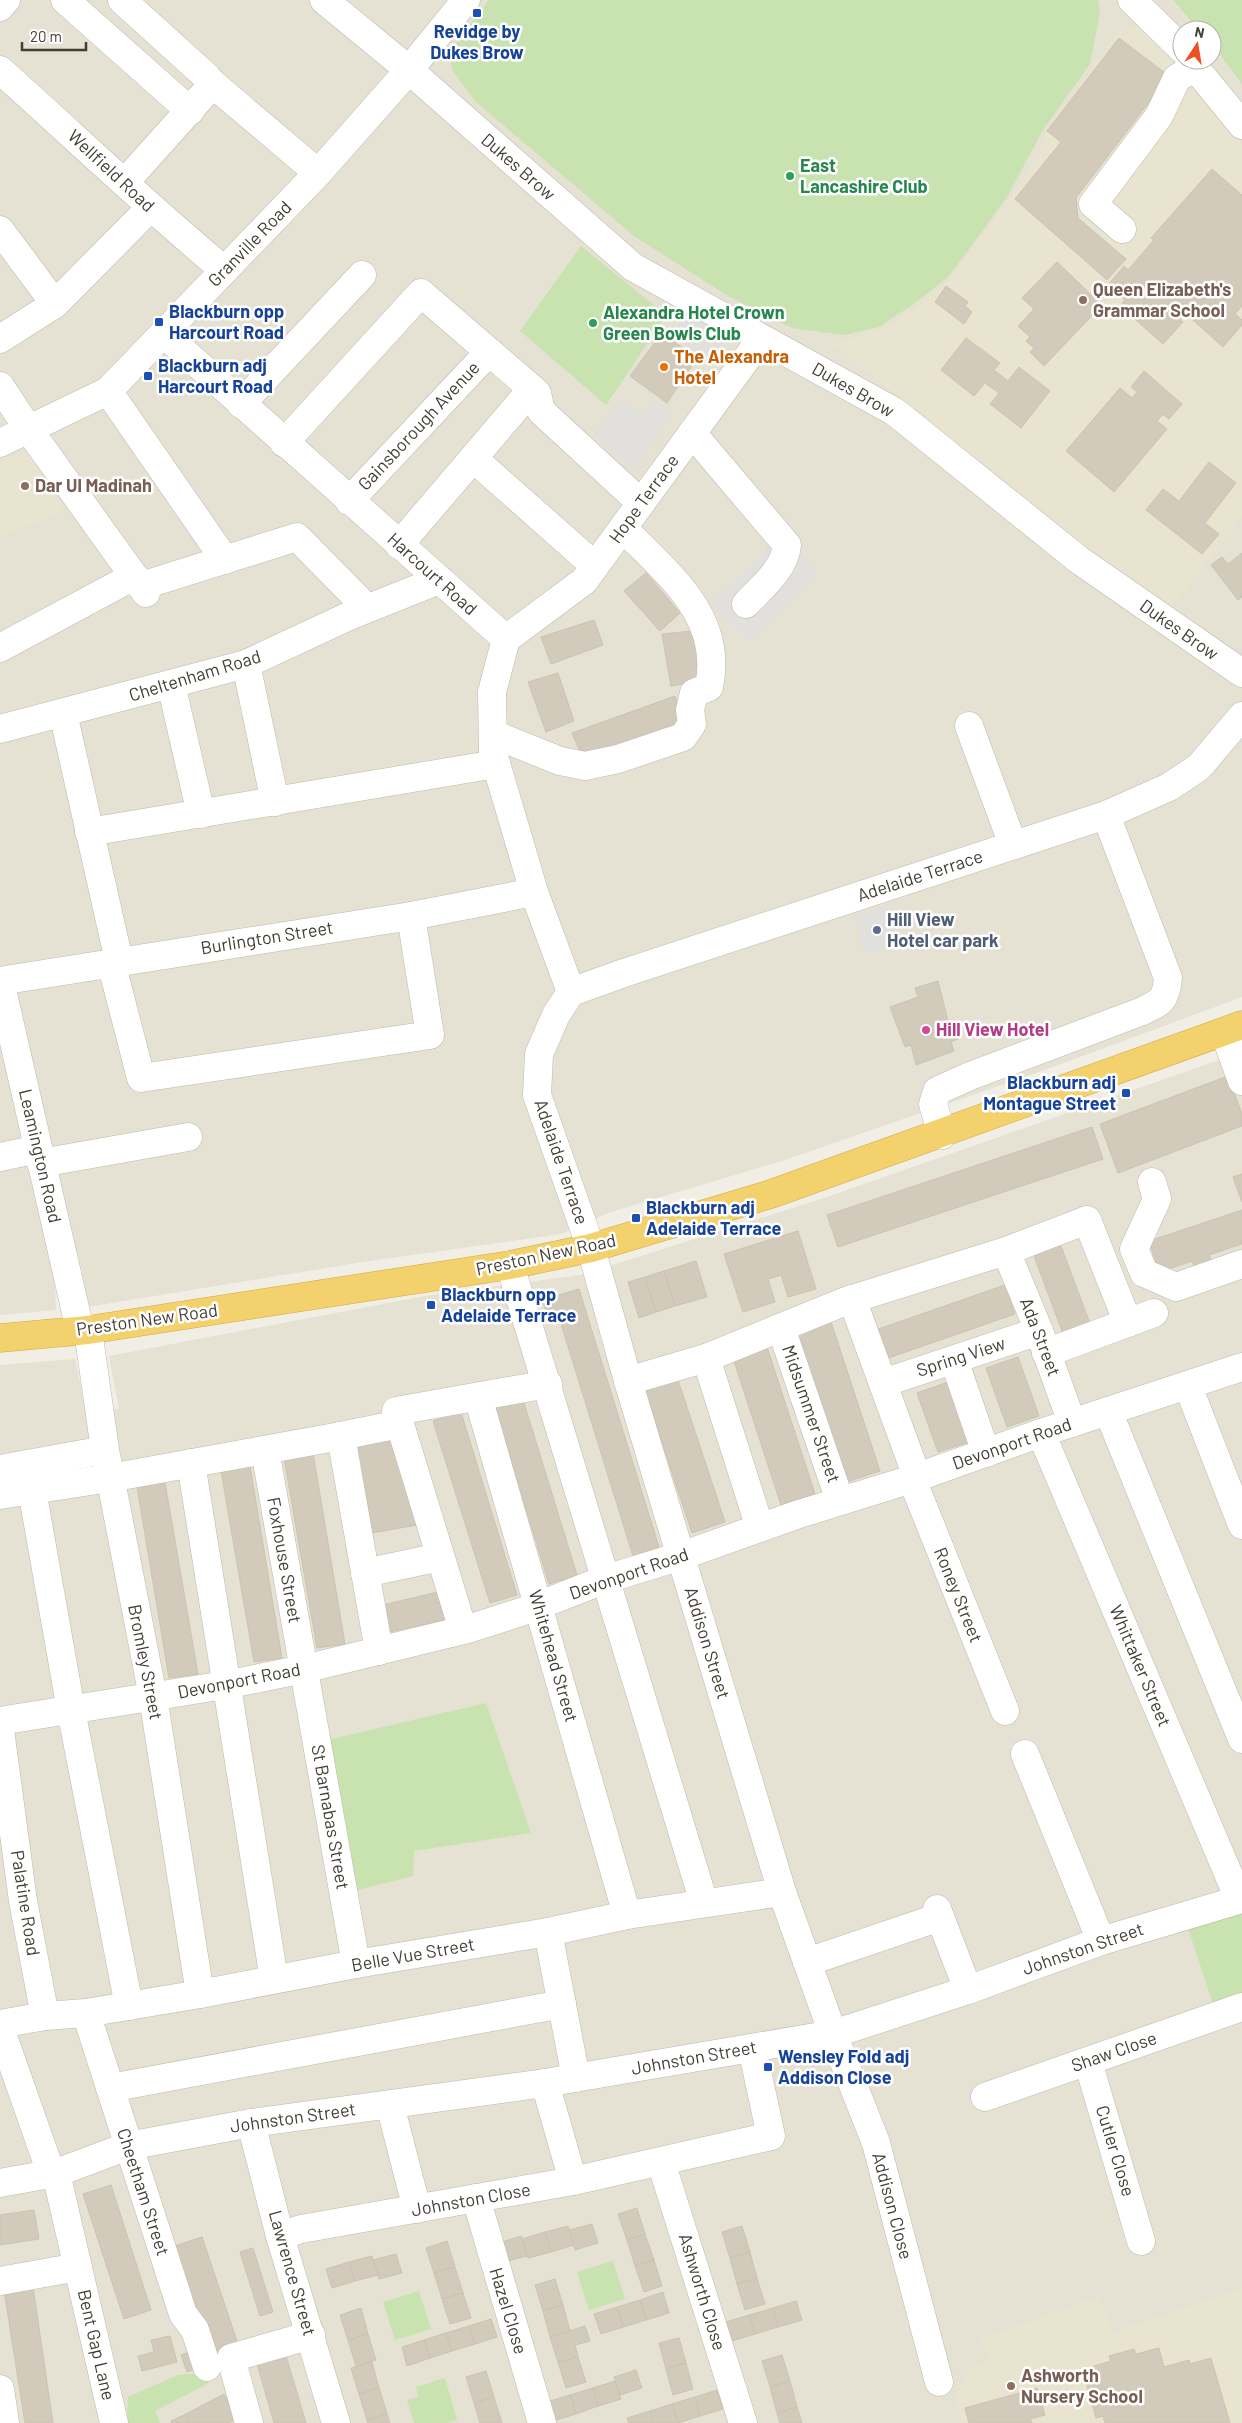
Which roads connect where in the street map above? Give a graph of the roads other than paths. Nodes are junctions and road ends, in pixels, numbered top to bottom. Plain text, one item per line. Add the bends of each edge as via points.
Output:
1 (6, 0) edge
2 (65, 0) edge
3 (122, 0) edge
4 (324, 0) edge
5 (466, 0) edge
6 (1132, 0) edge
7 (0, 7) edge
8 (1172, 42) edge
9 (0, 70) edge
10 (409, 70) junction
11 (1182, 70) edge
12 (1197, 70) edge
13 (213, 84) junction
14 (190, 111) junction
15 (1242, 125) edge
16 (318, 173) junction
17 (125, 182) junction
18 (150, 208) junction
19 (1122, 229) dead end
20 (0, 230) edge
21 (224, 270) junction
22 (362, 275) dead end
23 (55, 304) junction
24 (164, 334) junction
25 (761, 338) junction
26 (0, 339) edge
27 (489, 352) junction
28 (0, 386) edge
29 (108, 391) junction
30 (537, 400) junction
31 (241, 404) junction
32 (29, 430) junction
33 (692, 433) junction
34 (284, 442) junction
35 (0, 443) edge
36 (474, 459) junction
37 (349, 501) junction
38 (641, 503) junction
39 (623, 528) junction
40 (399, 545) junction
41 (225, 560) junction
42 (595, 566) junction
43 (439, 580) junction
44 (140, 585) junction
45 (746, 604) dead end
46 (367, 608) junction
47 (506, 640) junction
48 (0, 648) edge
49 (246, 664) junction
50 (1242, 673) edge
51 (171, 684) junction
52 (62, 713) junction
53 (1242, 716) edge
54 (969, 726) dead end
55 (0, 729) edge
56 (493, 734) junction
57 (496, 764) junction
58 (276, 802) junction
59 (201, 814) junction
60 (1106, 816) junction
61 (90, 832) junction
62 (1013, 845) junction
63 (534, 892) junction
64 (411, 916) junction
65 (115, 962) junction
66 (0, 981) edge
67 (571, 992) junction
68 (1233, 1028) edge
69 (1242, 1081) edge
70 (942, 1135) junction
71 (188, 1137) dead end
72 (39, 1156) junction
73 (0, 1157) edge
74 (1152, 1182) dead end
75 (591, 1248) junction
76 (1006, 1251) junction
77 (1242, 1264) edge
78 (510, 1265) junction
79 (852, 1299) junction
80 (1154, 1314) dead end
81 (1128, 1323) junction
82 (781, 1328) junction
83 (84, 1330) junction
84 (0, 1338) edge
85 (1043, 1342) junction
86 (706, 1358) junction
87 (954, 1360) junction
88 (1242, 1368) edge
89 (628, 1381) junction
90 (883, 1383) junction
91 (548, 1384) junction
92 (1188, 1386) junction
93 (478, 1397) junction
94 (1108, 1411) junction
95 (1072, 1423) junction
96 (400, 1424) junction
97 (1041, 1433) junction
98 (340, 1436) junction
99 (105, 1450) junction
100 (265, 1450) junction
101 (986, 1453) junction
102 (191, 1463) junction
103 (0, 1469) edge
104 (110, 1478) junction
105 (914, 1478) junction
106 (32, 1490) junction
107 (0, 1495) edge
108 (840, 1501) junction
109 (1242, 1525) edge
110 (760, 1528) junction
111 (680, 1556) junction
112 (440, 1557) junction
113 (365, 1573) junction
114 (606, 1579) junction
115 (539, 1606) junction
116 (463, 1630) junction
117 (379, 1651) junction
118 (304, 1669) junction
119 (225, 1685) junction
120 (153, 1697) junction
121 (71, 1710) junction
122 (1004, 1710) dead end
123 (0, 1721) edge
124 (0, 1730) edge
125 (1242, 1739) edge
126 (1025, 1754) dead end
127 (782, 1892) junction
128 (11, 1899) edge
129 (1241, 1899) edge
130 (704, 1903) junction
131 (627, 1915) junction
132 (548, 1932) junction
133 (1101, 1940) junction
134 (807, 1962) junction
135 (356, 1964) junction
136 (274, 1979) junction
137 (968, 1990) junction
138 (200, 1994) junction
139 (562, 2004) junction
140 (128, 2006) junction
141 (1242, 2007) edge
142 (86, 2013) junction
143 (45, 2016) junction
144 (0, 2024) edge
145 (0, 2028) edge
146 (833, 2034) junction
147 (752, 2048) junction
148 (1088, 2062) junction
149 (576, 2078) junction
150 (545, 2083) junction
151 (110, 2088) junction
152 (11, 2094) edge
153 (985, 2097) dead end
154 (390, 2105) junction
155 (251, 2123) junction
156 (128, 2146) junction
157 (661, 2162) junction
158 (54, 2173) junction
159 (573, 2181) junction
160 (0, 2182) edge
161 (476, 2198) junction
162 (417, 2209) junction
163 (280, 2236) junction
164 (1141, 2241) dead end
165 (78, 2267) junction
166 (0, 2281) edge
167 (311, 2335) junction
168 (207, 2367) dead end
169 (939, 2382) dead end
170 (0, 2389) edge
171 (5, 2423) edge
172 (114, 2423) edge
173 (249, 2423) edge
174 (336, 2423) edge
175 (542, 2423) edge
176 (743, 2423) edge

1 - 7 street
2 - 14 street
3 - 13 street
4 - 10 street, Dukes Brow
5 - 10 street, Granville Road
6 - 8 street
9 - 17 street, Wellfield Road
10 - 16 street, Granville Road
10 - 25 street, Dukes Brow via 633,268
11 - 19 street via 1159,116 1094,204
12 - 15 street
13 - 14 street
13 - 16 street
14 - 17 street
16 - 21 street, Granville Road
17 - 18 street, Wellfield Road
18 - 21 street, Wellfield Road
18 - 23 street
20 - 23 street
21 - 24 street, Granville Road
22 - 31 street
23 - 26 street
24 - 29 street, Granville Road
24 - 31 street, Harcourt Road
25 - 33 street, Hope Terrace
25 - 50 street, Dukes Brow via 894,412 1079,560
27 - 30 street
27 - 34 street via 421,292
27 - 37 street, Gainsborough Avenue
28 - 32 street
29 - 32 street, Granville Road
29 - 41 street
30 - 36 street
30 - 38 street
31 - 34 street, Harcourt Road
32 - 35 street, Granville Road
32 - 44 street
33 - 38 street, Hope Terrace
33 - 45 street via 787,545 779,567
34 - 37 street, Harcourt Road
36 - 40 street
36 - 42 street
37 - 40 street, Harcourt Road
38 - 39 street, Hope Terrace
39 - 42 street, Hope Terrace
39 - 56 street via 692,600 708,634 712,672 709,687 694,693 690,710 692,724 683,737 618,759 585,766 560,760
40 - 43 street, Harcourt Road
41 - 44 street
41 - 46 street via 297,537
42 - 47 street, Hope Terrace via 584,581
43 - 46 street, Cheltenham Road
43 - 47 street, Harcourt Road
44 - 48 street
46 - 49 street, Cheltenham Road
47 - 56 street via 492,692
49 - 51 street, Cheltenham Road
49 - 58 street
51 - 52 street, Cheltenham Road
51 - 59 street
52 - 55 street, Cheltenham Road
52 - 61 street
53 - 60 street, Adelaide Terrace via 1199,767 1169,786
54 - 62 street
56 - 57 street
57 - 58 street
57 - 63 street
58 - 59 street
59 - 61 street
60 - 62 street, Adelaide Terrace
60 - 70 street via 1168,978 1163,1000 1140,1012 937,1091 933,1104
61 - 65 street
62 - 67 street, Adelaide Terrace
63 - 64 street, Burlington Street
63 - 67 street
64 - 65 street, Burlington Street
64 - 65 street via 430,1034 420,1036 141,1078
65 - 66 street, Burlington Street
66 - 72 street, Leamington Road
67 - 75 street, Adelaide Terrace via 538,1054 537,1095
68 - 69 street
68 - 70 highway, Preston New Road
70 - 75 highway, Preston New Road via 772,1194
71 - 72 street
72 - 73 street
72 - 83 street, Leamington Road
74 - 77 street via 1157,1199 1134,1249 1144,1273 1176,1287
75 - 78 highway, Preston New Road
75 - 89 street, Addison Street
76 - 79 street
76 - 81 street via 1087,1220
76 - 85 street, Ada Street
78 - 83 highway, Preston New Road
78 - 91 street
79 - 82 street
79 - 90 street, Roney Street
80 - 81 street, Spring View
81 - 85 street, Spring View
82 - 86 street
82 - 108 street, Midsummer Street
83 - 84 highway, Preston New Road
83 - 99 street, Bromley Street
85 - 87 street, Spring View
85 - 95 street, Ada Street
86 - 89 street
86 - 110 street
87 - 90 street, Spring View
87 - 101 street
88 - 92 street, Devonport Road
89 - 111 street, Addison Street
90 - 105 street, Roney Street
91 - 93 street
91 - 114 street
92 - 94 street, Devonport Road
92 - 109 street
93 - 96 street via 396,1411
93 - 115 street, Whitehead Street
94 - 95 street, Devonport Road
94 - 125 street
95 - 97 street, Devonport Road
96 - 98 street
96 - 112 street
97 - 101 street, Devonport Road
97 - 129 street, Whittaker Street
98 - 100 street
98 - 113 street
99 - 103 street
99 - 104 street, Bromley Street
100 - 102 street
100 - 118 street, Foxhouse Street
101 - 105 street, Devonport Road
102 - 104 street
102 - 119 street
104 - 106 street
104 - 120 street, Bromley Street
105 - 108 street, Devonport Road
105 - 122 street, Roney Street
106 - 107 street
106 - 121 street
108 - 110 street, Devonport Road
110 - 111 street, Devonport Road
111 - 114 street, Devonport Road
111 - 127 street, Addison Street
112 - 113 street
112 - 116 street
113 - 117 street
114 - 115 street, Devonport Road
114 - 130 street
115 - 116 street, Devonport Road
115 - 131 street, Whitehead Street
116 - 117 street, Devonport Road
117 - 118 street, Devonport Road
118 - 119 street, Devonport Road
118 - 135 street, St Barnabas Street
119 - 120 street, Devonport Road
119 - 136 street
120 - 121 street, Devonport Road
120 - 138 street, Bromley Street
121 - 123 street, Devonport Road
121 - 140 street
124 - 128 street, Palatine Road
126 - 133 street
127 - 130 street, Belle Vue Street
127 - 134 street, Addison Street
128 - 143 street, Palatine Road
129 - 133 street, Johnston Street
130 - 131 street, Belle Vue Street
131 - 132 street, Belle Vue Street
132 - 135 street, Belle Vue Street
132 - 139 street
133 - 137 street, Johnston Street
134 - 137 street via 938,1913
134 - 146 street, Addison Street
135 - 136 street, Belle Vue Street
136 - 138 street, Belle Vue Street
137 - 146 street, Johnston Street
138 - 140 street, Belle Vue Street
139 - 149 street
139 - 151 street
140 - 142 street, Belle Vue Street
141 - 148 street, Shaw Close
142 - 143 street, Belle Vue Street
142 - 151 street, Cheetham Street
143 - 144 street, Belle Vue Street
145 - 152 street, Bent Gap Lane
146 - 147 street, Johnston Street
146 - 169 street, Addison Close via 876,2143
147 - 149 street, Johnston Street
147 - 157 street, Johnston Close via 771,2136
148 - 153 street, Shaw Close
148 - 164 street, Cutler Close
149 - 150 street, Johnston Street
150 - 154 street, Johnston Street
150 - 159 street
151 - 156 street, Cheetham Street
152 - 158 street, Bent Gap Lane
154 - 155 street, Johnston Street
154 - 162 street
155 - 156 street, Johnston Street
155 - 163 street, Lawrence Street
156 - 158 street, Johnston Street
156 - 168 street, Cheetham Street via 183,2314 195,2330
157 - 159 street, Johnston Close
157 - 176 street, Ashworth Close
158 - 160 street, Johnston Street
158 - 165 street, Bent Gap Lane
159 - 161 street, Johnston Close
161 - 162 street, Johnston Close
161 - 175 street, Hazel Close
162 - 163 street, Johnston Close via 301,2229
163 - 167 street, Lawrence Street
165 - 166 street, Bent Gap Lane
165 - 172 street, Bent Gap Lane
167 - 173 street via 230,2358
167 - 174 street, Lawrence Street
170 - 171 street

